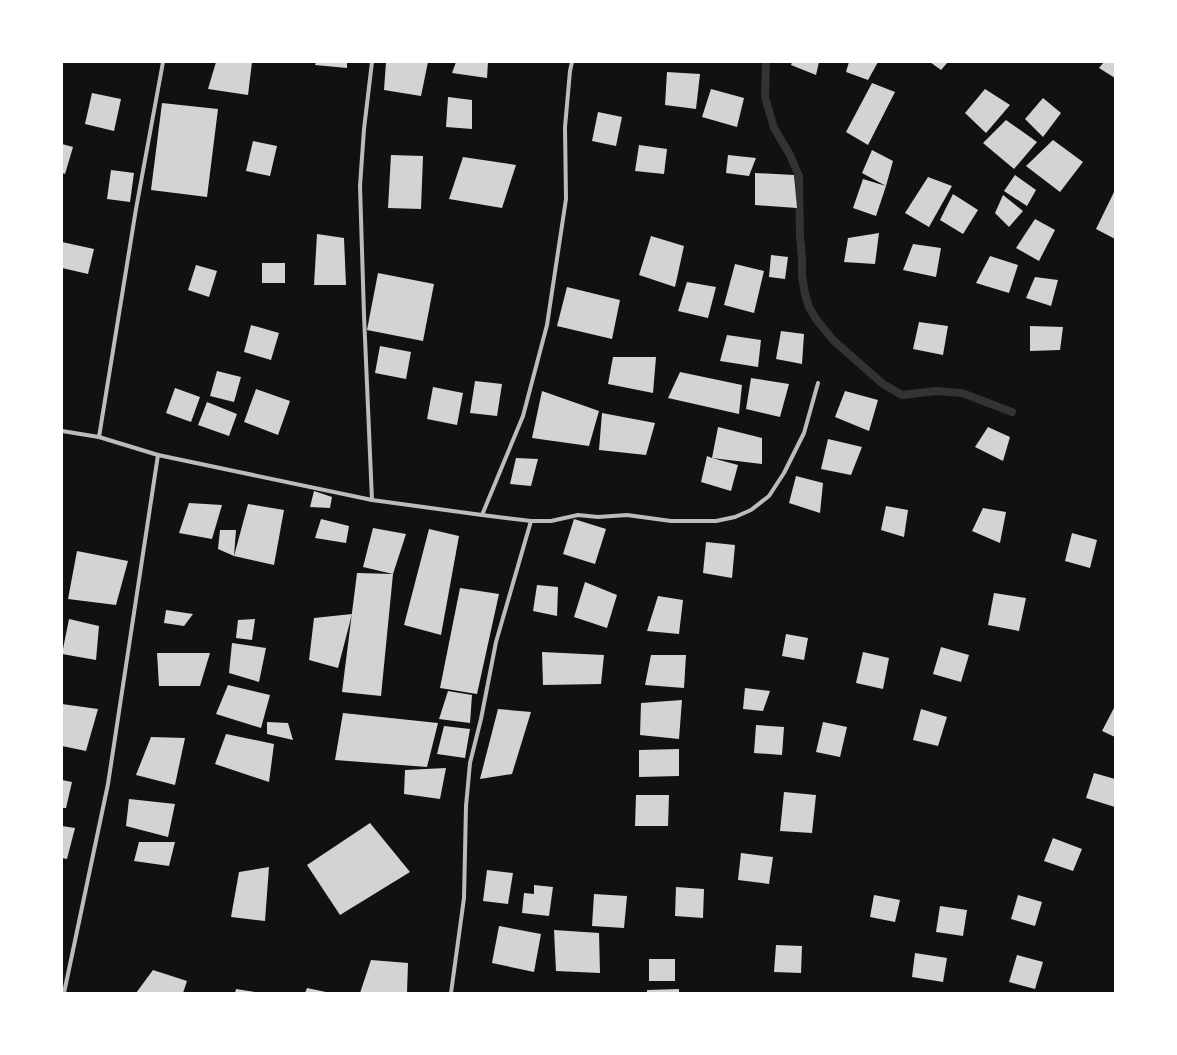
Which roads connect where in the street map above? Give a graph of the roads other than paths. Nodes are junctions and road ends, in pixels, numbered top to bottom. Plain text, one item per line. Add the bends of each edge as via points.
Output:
1 (163, 62) edge
2 (372, 62) edge
3 (572, 62) edge
4 (818, 383) dead end
5 (62, 430) edge
6 (99, 437) junction
7 (158, 455) junction
8 (372, 500) junction
9 (482, 515) junction
10 (531, 521) junction
11 (64, 993) edge
12 (452, 993) edge

1 - 6 street
2 - 8 street via 360,186
3 - 9 street via 565,128 566,199 547,325 523,416
4 - 10 street via 804,433 784,473 769,496 735,518 716,521 671,521 627,515 578,515 551,521
5 - 6 street
6 - 7 street
7 - 8 street
7 - 11 street via 108,784
8 - 9 street
9 - 10 street
10 - 12 street via 496,642 470,763 466,806 464,898

